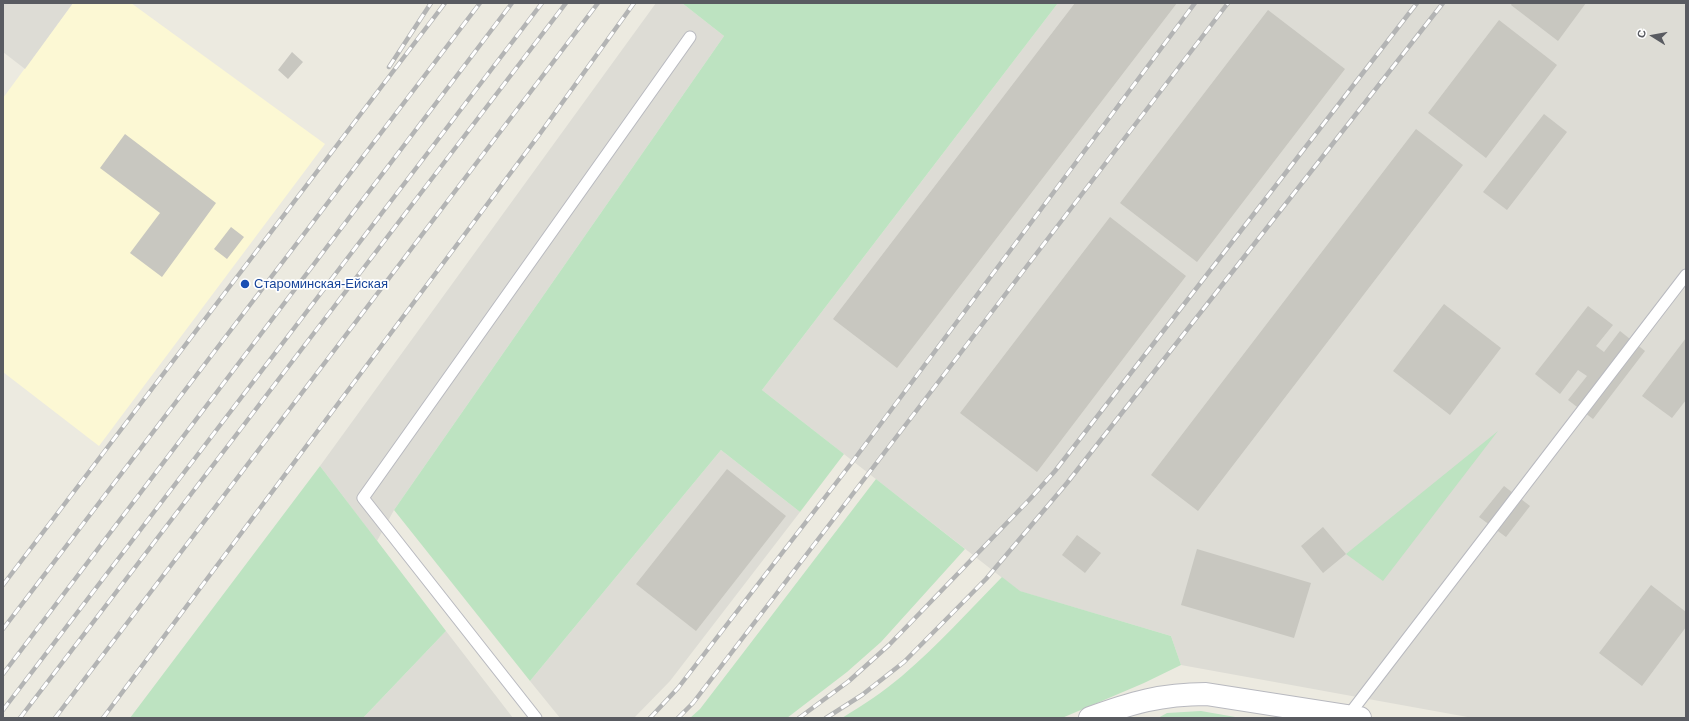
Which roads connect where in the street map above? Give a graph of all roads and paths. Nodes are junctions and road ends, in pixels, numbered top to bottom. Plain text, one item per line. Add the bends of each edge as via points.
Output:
1 (690, 37) dead end
2 (1686, 275) edge
3 (1354, 717) edge
4 (536, 718) edge
5 (1090, 718) edge

1 - 4 lane via 363,498
2 - 3 lane
3 - 5 street via 1206,694 1185,694 1129,704

